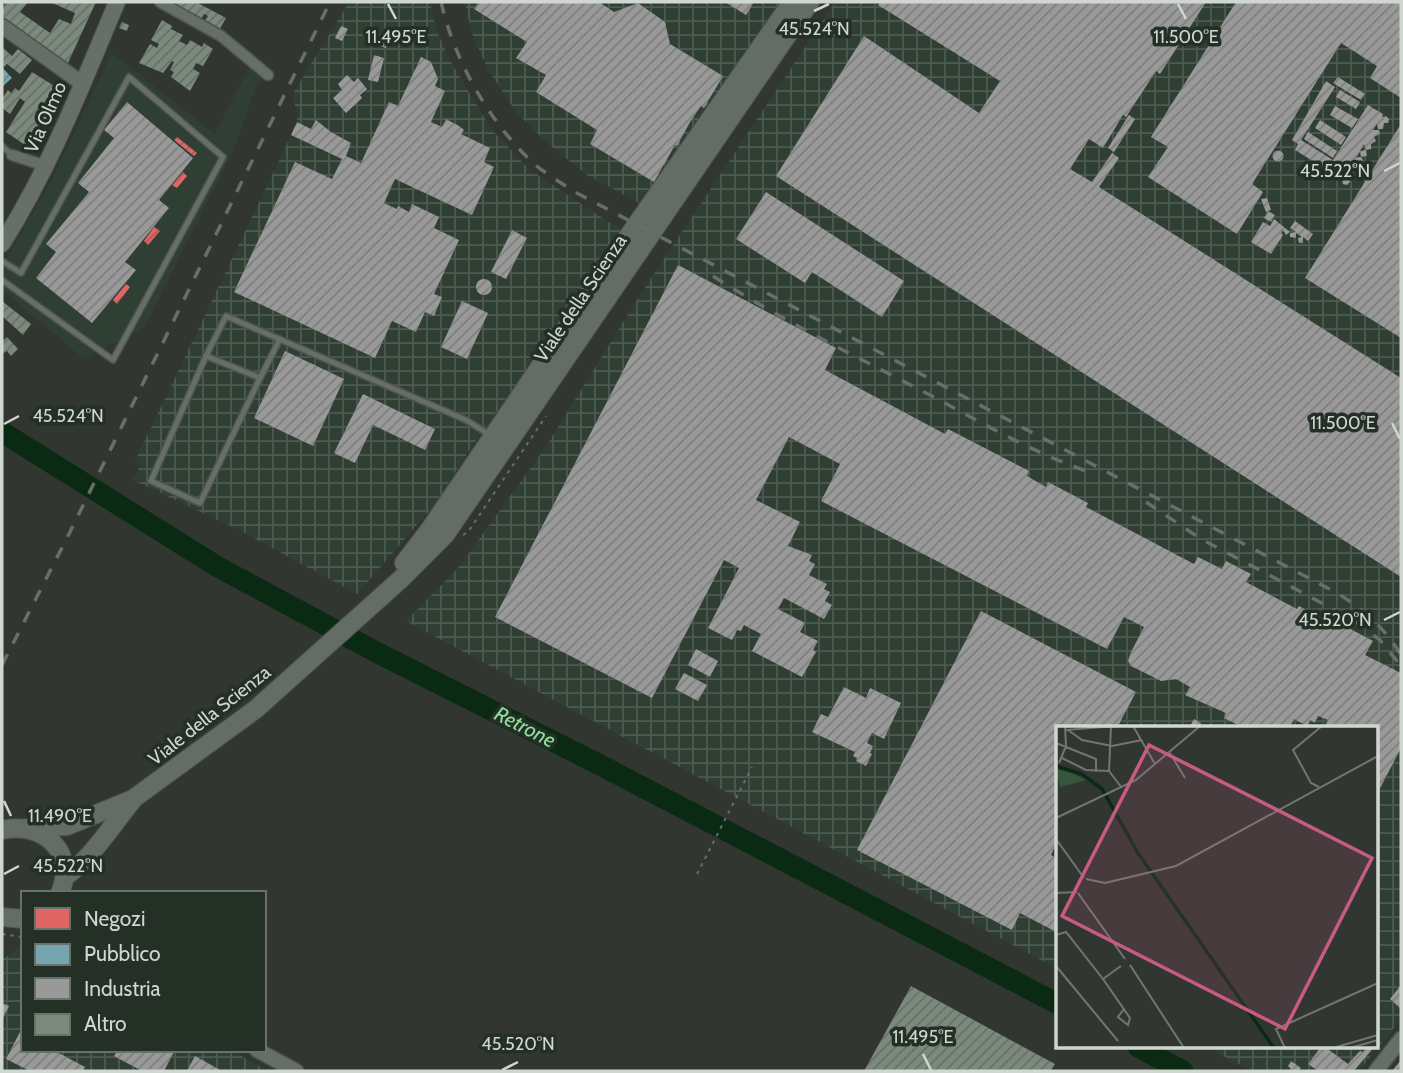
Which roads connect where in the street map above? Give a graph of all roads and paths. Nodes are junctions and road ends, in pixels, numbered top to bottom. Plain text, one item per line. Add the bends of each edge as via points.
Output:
1 (117, 2) edge
2 (160, 2) edge
3 (792, 2) edge
4 (810, 2) edge
5 (2, 26) edge
6 (268, 75) dead end
7 (83, 84) junction
8 (2, 146) edge
9 (12, 155) joint
10 (46, 166) junction
11 (2, 244) edge
12 (2, 261) edge
13 (2, 280) edge
14 (280, 339) junction
15 (206, 356) junction
16 (260, 378) junction
17 (493, 437) junction
18 (370, 605) junction
19 (752, 767) dead end
20 (133, 799) junction
21 (11, 827) edge
22 (697, 874) dead end
23 (62, 885) edge
24 (2, 934) edge
25 (21, 937) edge
26 (1401, 1039) edge
27 (261, 1052) edge
28 (296, 1071) edge
29 (1376, 1071) edge

1 - 7 main road, Via Olmo
2 - 6 street via 221,36
3 - 17 main road, Viale della Scienza
4 - 18 main road, Viale della Scienza via 445,535
5 - 7 street
7 - 10 main road, Via Olmo
8 - 9 lane
9 - 10 street
10 - 11 main road, Via Olmo
12 - 13 lane via 21,273 128,77 223,157 113,360
14 - 15 lane via 226,316
14 - 16 lane
14 - 17 lane via 466,420
15 - 16 lane
15 - 16 lane via 151,481 200,503
17 - 18 main road, Viale della Scienza via 430,529
18 - 20 main road, Viale della Scienza via 256,709
19 - 22 path
20 - 21 main road via 67,826
20 - 23 main road
21 - 23 main road via 40,832 51,840 64,863
24 - 25 path
26 - 29 street
27 - 28 street

